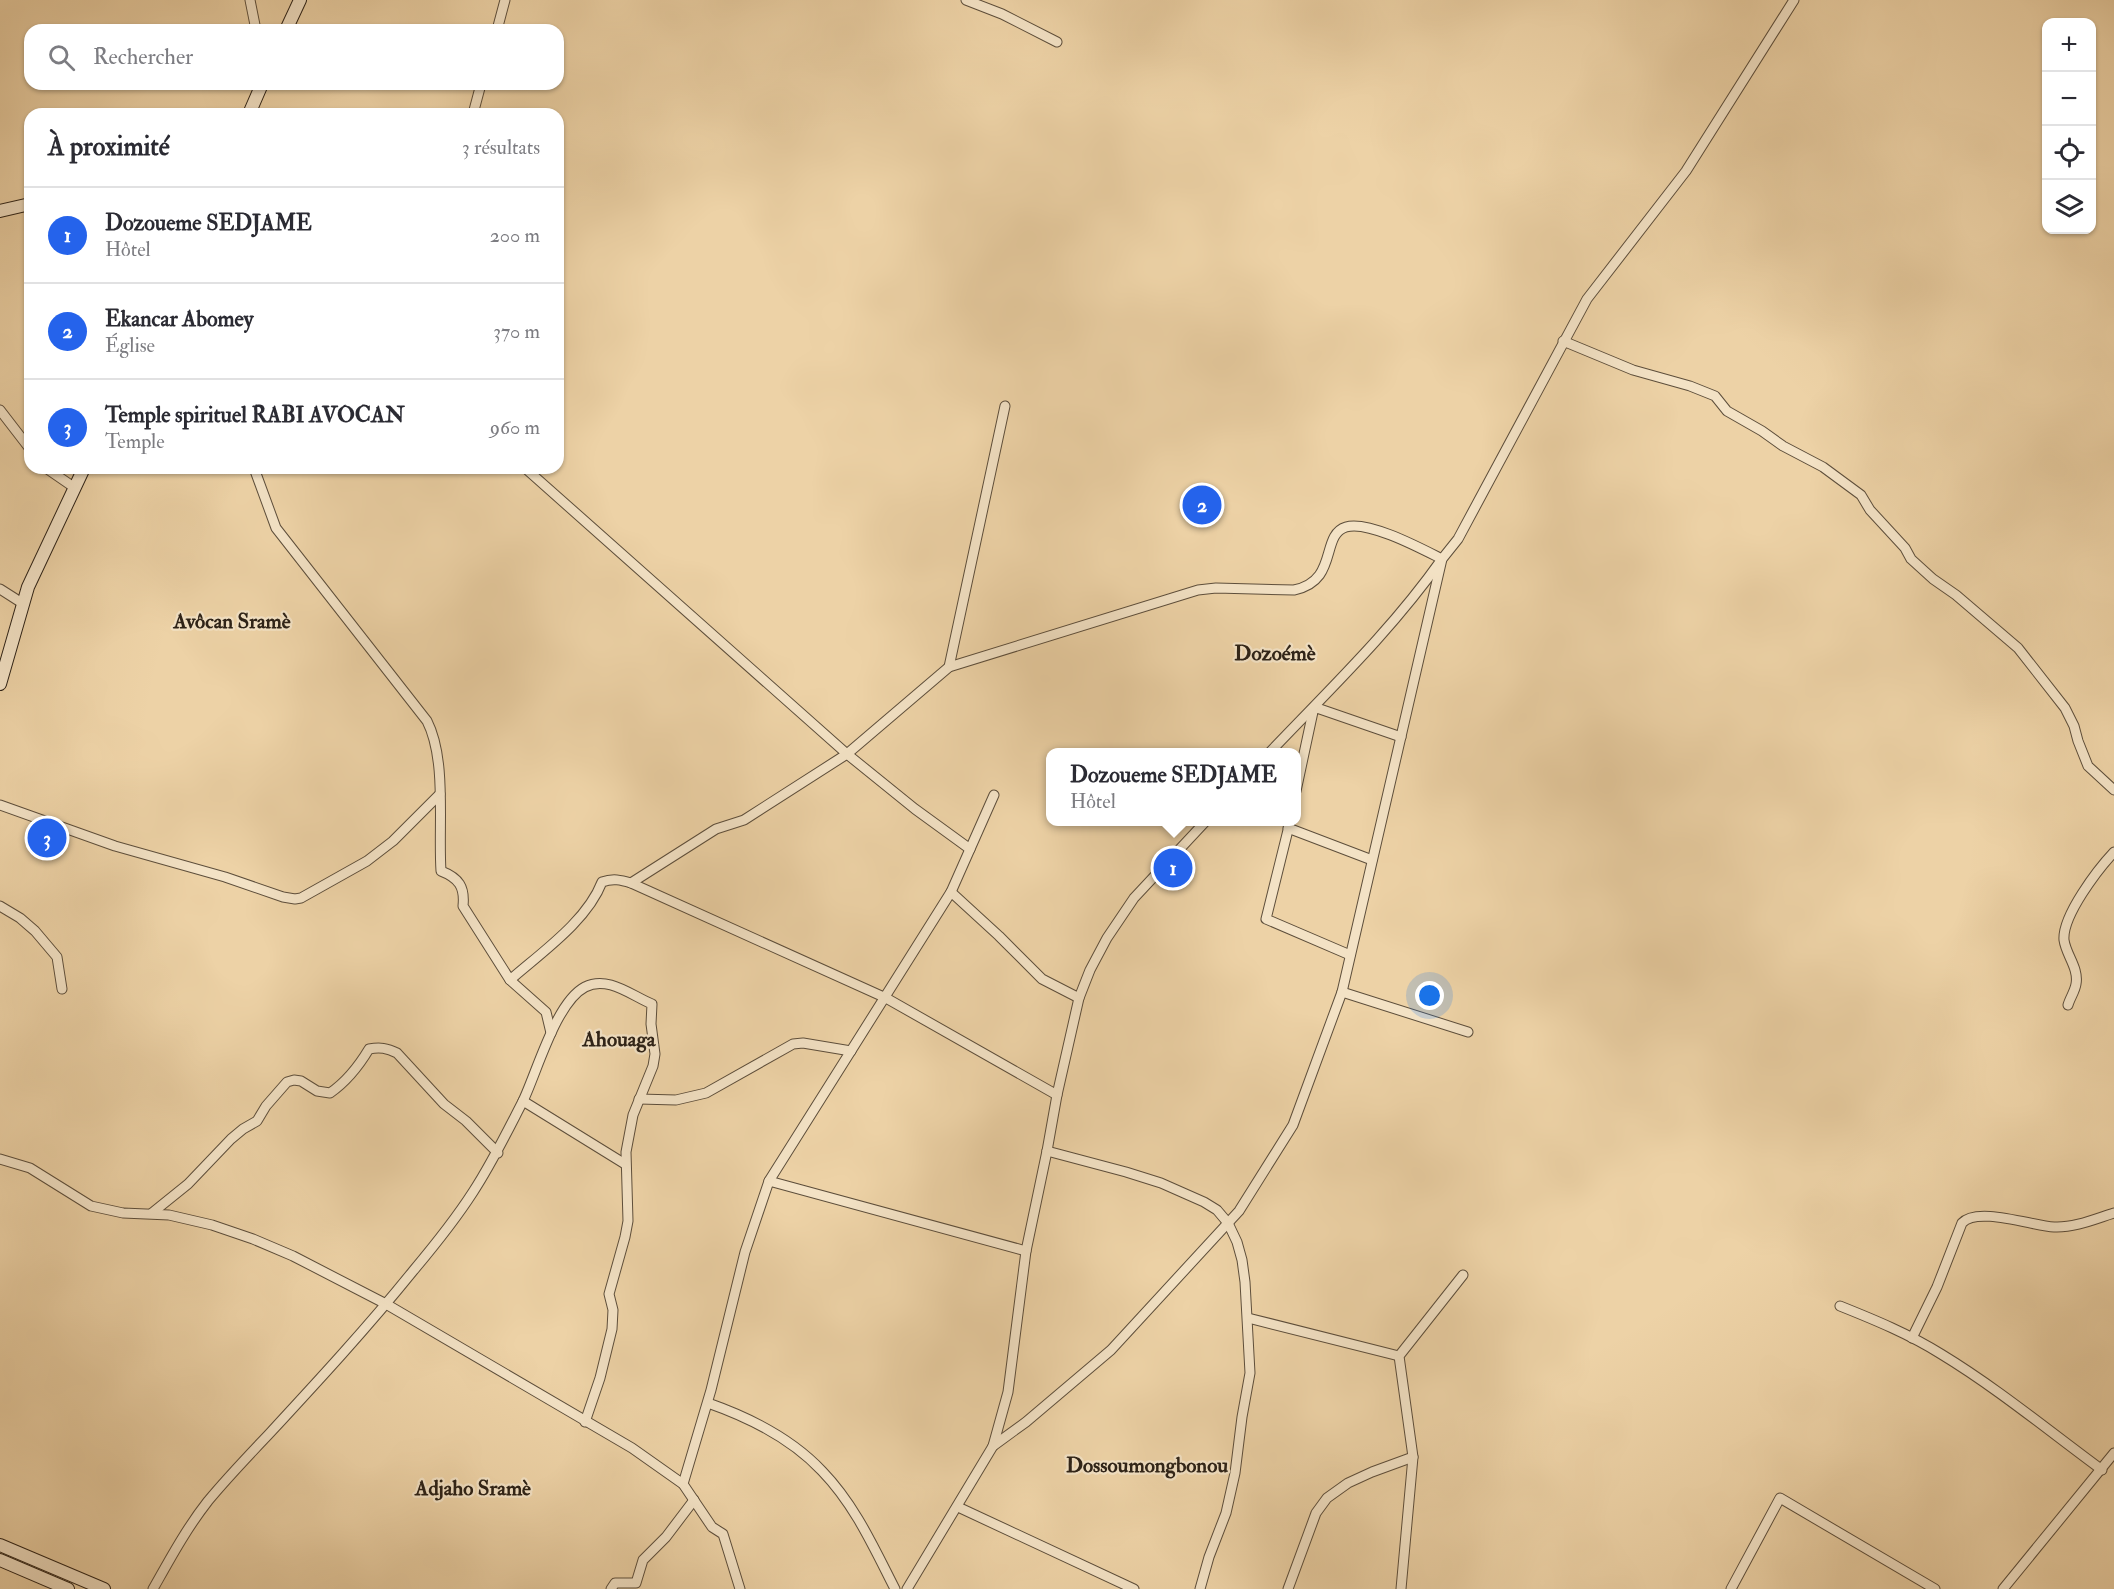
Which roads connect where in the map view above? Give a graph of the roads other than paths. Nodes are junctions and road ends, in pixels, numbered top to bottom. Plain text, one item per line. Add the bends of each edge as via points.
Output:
1 (250, 0) edge
2 (300, 0) edge
3 (505, 0) edge
4 (966, 0) edge
5 (1794, 0) edge
6 (255, 24) edge
7 (289, 24) edge
8 (499, 24) edge
9 (1058, 42) dead end
10 (259, 90) edge
11 (479, 90) edge
12 (252, 108) edge
13 (474, 108) edge
14 (24, 205) edge
15 (0, 211) edge
16 (1563, 341) junction
17 (1005, 406) dead end
18 (0, 410) edge
19 (24, 441) edge
20 (55, 474) edge
21 (81, 474) edge
22 (256, 474) edge
23 (532, 474) edge
24 (75, 488) junction
25 (1442, 559) junction
26 (0, 589) edge
27 (22, 603) junction
28 (949, 667) junction
29 (0, 684) edge
30 (1314, 706) junction
31 (1401, 737) junction
32 (1275, 748) edge
33 (847, 754) junction
34 (1301, 768) edge
35 (2114, 790) edge
36 (440, 794) junction
37 (994, 795) dead end
38 (0, 806) edge
39 (1202, 826) edge
40 (1289, 826) edge
41 (1291, 826) edge
42 (970, 849) junction
43 (2114, 852) edge
44 (1372, 860) junction
45 (631, 883) junction
46 (951, 892) junction
47 (0, 906) edge
48 (1350, 954) junction
49 (510, 980) junction
50 (62, 989) dead end
51 (1342, 992) junction
52 (886, 998) junction
53 (1078, 998) junction
54 (2068, 1005) dead end
55 (1468, 1032) dead end
56 (551, 1036) junction
57 (851, 1051) junction
58 (1057, 1095) junction
59 (639, 1099) junction
60 (523, 1101) junction
61 (1047, 1151) junction
62 (498, 1153) junction
63 (0, 1159) edge
64 (625, 1164) junction
65 (769, 1181) junction
66 (152, 1213) junction
67 (2114, 1213) edge
68 (1228, 1223) junction
69 (1026, 1251) junction
70 (1463, 1275) dead end
71 (386, 1304) junction
72 (1840, 1306) dead end
73 (1248, 1318) junction
74 (1912, 1338) junction
75 (1399, 1356) junction
76 (708, 1403) junction
77 (585, 1422) junction
78 (993, 1446) junction
79 (2114, 1453) edge
80 (1413, 1457) junction
81 (2102, 1470) junction
82 (683, 1484) junction
83 (694, 1500) junction
84 (958, 1507) junction
85 (0, 1545) edge
86 (0, 1560) edge
87 (68, 1589) edge
88 (104, 1589) edge
89 (153, 1589) edge
90 (611, 1589) edge
91 (740, 1589) edge
92 (895, 1589) edge
93 (907, 1589) edge
94 (1134, 1589) edge
95 (1200, 1589) edge
96 (1288, 1589) edge
97 (1401, 1589) edge
98 (1731, 1589) edge
99 (1935, 1589) edge
100 (2003, 1589) edge

1 - 6 street
2 - 7 main road
3 - 8 street
4 - 9 street
5 - 16 street via 1686,171 1587,298
10 - 12 main road
11 - 13 street
14 - 15 main road
16 - 25 street via 1458,539
16 - 35 street via 1633,370 1715,396 1727,411 1856,491 1911,560 2018,648 2065,708 2088,766
17 - 28 street
18 - 19 street
20 - 24 street
21 - 24 main road
22 - 36 street via 276,528 427,721 436,744
23 - 33 street
24 - 27 main road
25 - 28 street via 1391,535 1345,527 1335,537 1321,575 1304,588 1198,590
25 - 30 street via 1376,643
25 - 31 street
26 - 27 street
27 - 29 main road
28 - 33 street
30 - 31 street
30 - 32 street
30 - 34 street
31 - 44 street
33 - 42 street
33 - 45 street via 744,820 716,829
36 - 38 street via 367,861 295,899 115,846
36 - 49 street via 441,871 455,876 464,894 463,906
37 - 42 street
39 - 53 street via 1134,897 1107,938
40 - 48 street via 1266,919
41 - 44 street
42 - 46 street
43 - 54 street via 2089,882 2065,929 2066,947 2077,977
44 - 48 street
45 - 49 street via 618,879 602,882 598,894 575,923
45 - 52 street
46 - 52 street
46 - 53 street via 1042,979
47 - 50 street via 35,931 57,957
48 - 51 street
49 - 56 street via 546,1012
51 - 55 street
51 - 68 street via 1293,1125
52 - 57 street
52 - 58 street
53 - 58 street
56 - 59 street via 559,1016 585,987 610,985 652,1004 655,1054
56 - 60 street
57 - 59 street via 793,1044 706,1094 676,1100
57 - 65 street
58 - 61 street
59 - 64 street
60 - 62 street
60 - 64 street
61 - 68 street via 1161,1183 1217,1210
61 - 69 street
62 - 66 street via 438,1099 397,1053 378,1047 369,1049 330,1093 317,1091 301,1081 287,1082 257,1121 231,1139 188,1184
62 - 71 street via 465,1204
63 - 66 street via 30,1168 91,1206 123,1213
64 - 77 street via 628,1221 609,1294 612,1329
65 - 69 street
65 - 76 street via 745,1252
66 - 71 street via 192,1219 253,1239
67 - 74 street via 2061,1227 1990,1217 1968,1218 1962,1223
68 - 73 street via 1242,1260
68 - 78 street via 1111,1350
69 - 78 street via 1008,1392
70 - 75 street
71 - 77 street
71 - 89 street via 208,1502 180,1540
72 - 74 street
73 - 75 street
73 - 95 street via 1250,1373 1235,1473
74 - 81 street via 1966,1370
75 - 80 street
76 - 82 street
76 - 92 street via 759,1424 822,1470 864,1529
77 - 82 street via 632,1448
78 - 84 street
79 - 81 street
80 - 96 street via 1348,1483 1328,1498 1316,1513
80 - 97 street
81 - 100 street
82 - 83 street
83 - 90 street via 666,1538 643,1560 636,1583 615,1583
83 - 91 street via 712,1527 723,1534
84 - 93 street
84 - 94 street
85 - 88 main road
86 - 87 main road
98 - 99 street via 1780,1498

